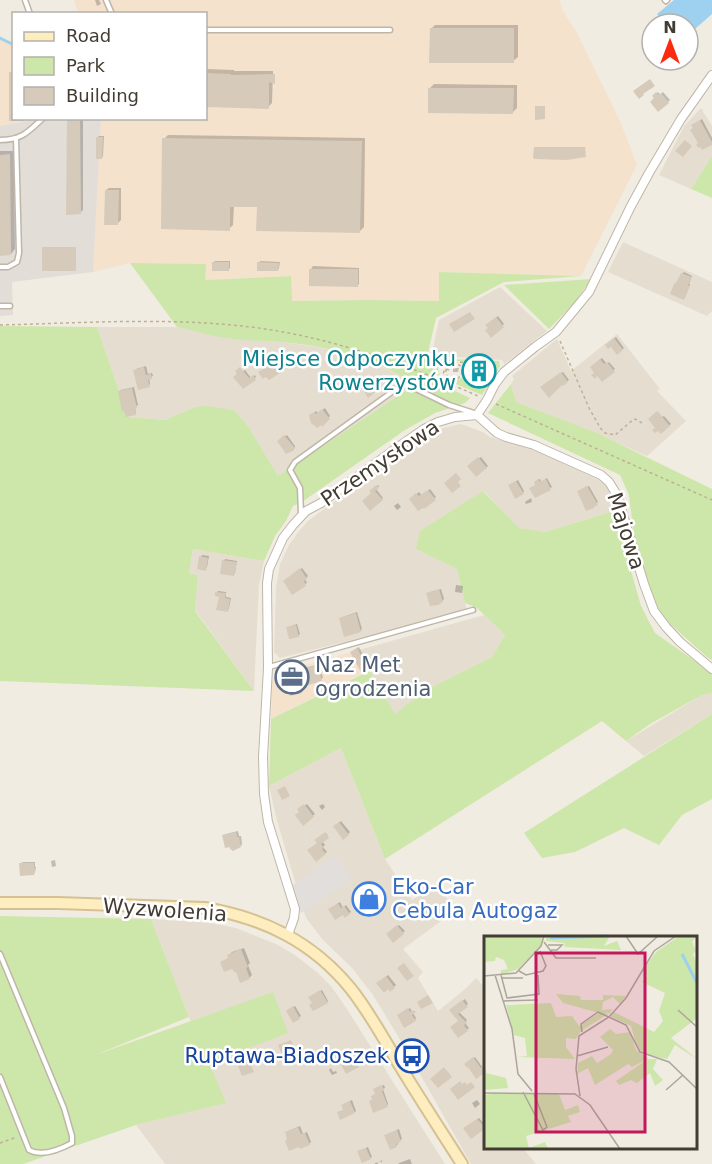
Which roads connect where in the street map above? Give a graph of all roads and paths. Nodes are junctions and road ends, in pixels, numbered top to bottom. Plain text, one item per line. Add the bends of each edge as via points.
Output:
1 (207, 30) edge
2 (390, 30) dead end
3 (712, 75) edge
4 (41, 120) edge
5 (16, 138) junction
6 (0, 140) edge
7 (0, 267) edge
8 (0, 306) edge
9 (10, 306) dead end
10 (0, 325) edge
11 (556, 332) junction
12 (454, 362) junction
13 (481, 364) junction
14 (481, 368) dead end
15 (446, 370) junction
16 (451, 370) dead end
17 (459, 371) dead end
18 (463, 372) junction
19 (478, 375) dead end
20 (441, 379) junction
21 (476, 379) junction
22 (487, 400) junction
23 (477, 415) junction
24 (643, 424) dead end
25 (712, 500) edge
26 (301, 516) junction
27 (473, 610) dead end
28 (268, 668) junction
29 (712, 669) edge
30 (0, 903) edge
31 (288, 935) junction
32 (0, 954) edge
33 (0, 1077) edge
34 (23, 1135) junction
35 (0, 1143) edge
36 (382, 1161) dead end
37 (375, 1164) edge
38 (462, 1164) edge

1 - 2 lane
3 - 11 street via 649,173 589,292
4 - 5 lane via 24,136
5 - 6 lane
5 - 7 lane via 19,253 17,262
8 - 9 lane
10 - 20 path via 163,322 250,327 338,344
11 - 22 street via 504,372
11 - 24 path via 601,429 615,435 634,420
12 - 13 path
12 - 15 path
12 - 18 path
13 - 14 path
13 - 21 path via 471,369
13 - 21 path via 487,368 487,375
15 - 16 path
15 - 18 path via 453,379
15 - 20 path
17 - 18 path
19 - 21 path
20 - 22 path
22 - 23 street
22 - 25 path
23 - 26 street, Przemysłowa via 455,417 424,429
23 - 26 lane via 410,386 396,389 295,462 290,470 300,488
23 - 29 street, Majowa via 497,433 534,445 609,482 617,495 654,611 680,642
26 - 28 street, Przemysłowa via 283,538 269,569
27 - 28 lane
28 - 31 street, Przemysłowa via 264,794 268,822 295,909
30 - 31 street, Wyzwolenia via 205,908 254,920
31 - 38 street, Wyzwolenia via 322,959 351,989
32 - 34 lane via 64,1108 72,1143 36,1154 29,1150
33 - 34 lane
34 - 35 path
36 - 37 path

